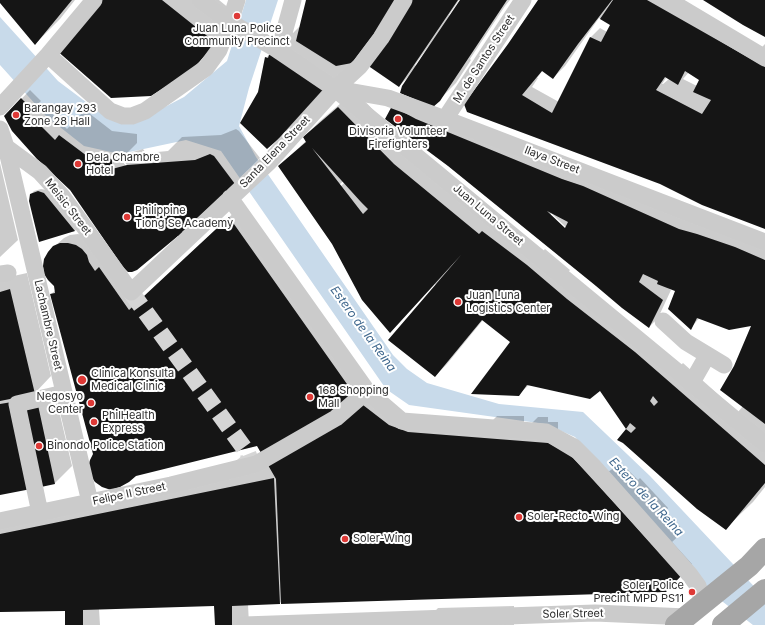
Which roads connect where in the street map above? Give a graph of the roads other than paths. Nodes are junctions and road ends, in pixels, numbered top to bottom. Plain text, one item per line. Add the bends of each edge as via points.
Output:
1 (94, 0) edge
2 (200, 0) edge
3 (237, 0) edge
4 (293, 0) edge
5 (404, 0) edge
6 (523, 0) edge
7 (668, 0) edge
8 (232, 24) junction
9 (278, 50) junction
10 (45, 58) junction
11 (765, 58) edge
12 (335, 89) junction
13 (5, 102) edge
14 (445, 119) junction
15 (0, 129) edge
16 (6, 147) junction
17 (234, 194) junction
18 (765, 242) edge
19 (131, 292) joint
20 (663, 321) dead end
21 (707, 356) junction
22 (724, 365) dead end
23 (691, 384) junction
24 (367, 391) junction
25 (64, 393) junction
26 (765, 444) edge
27 (90, 502) junction
28 (40, 513) junction
29 (0, 521) edge
30 (765, 549) edge
31 (765, 590) edge
32 (708, 600) junction
33 (520, 620) edge
34 (682, 621) edge
35 (727, 622) edge
36 (244, 625) edge
37 (259, 625) edge

1 - 10 street
2 - 8 street, Juan Luna Street
3 - 8 street
4 - 9 street
5 - 12 street, Santa Elena Street via 360,66
6 - 14 street, M. de Santos Street
7 - 11 street
8 - 9 street, Juan Luna Street
8 - 10 street via 216,56 206,68 145,111 132,116 110,111
9 - 12 street, Juan Luna Street
10 - 13 street
12 - 14 street, Ilaya Street via 388,98
12 - 17 street, Santa Elena Street via 268,162
12 - 23 street, Juan Luna Street
14 - 18 street, Ilaya Street
15 - 16 street
16 - 19 street, Meisic Street via 40,172 62,196
16 - 25 street, Lachambre Street
17 - 19 street, Santa Elena Street
17 - 24 street
20 - 21 street via 686,342
21 - 22 street
21 - 23 street
23 - 26 street, Juan Luna Street
24 - 27 street, Felipe II Street via 336,418 256,464
24 - 32 street via 402,420 546,432 574,447 690,575
25 - 27 street, Lachambre Street
25 - 28 street via 17,404
27 - 28 street, Felipe II Street
28 - 29 street, Felipe II Street
30 - 32 main road via 749,566
31 - 35 main road
32 - 34 main road
33 - 34 street, Soler Street via 595,613
33 - 37 street, Soler Street
36 - 37 street, Soler Street

